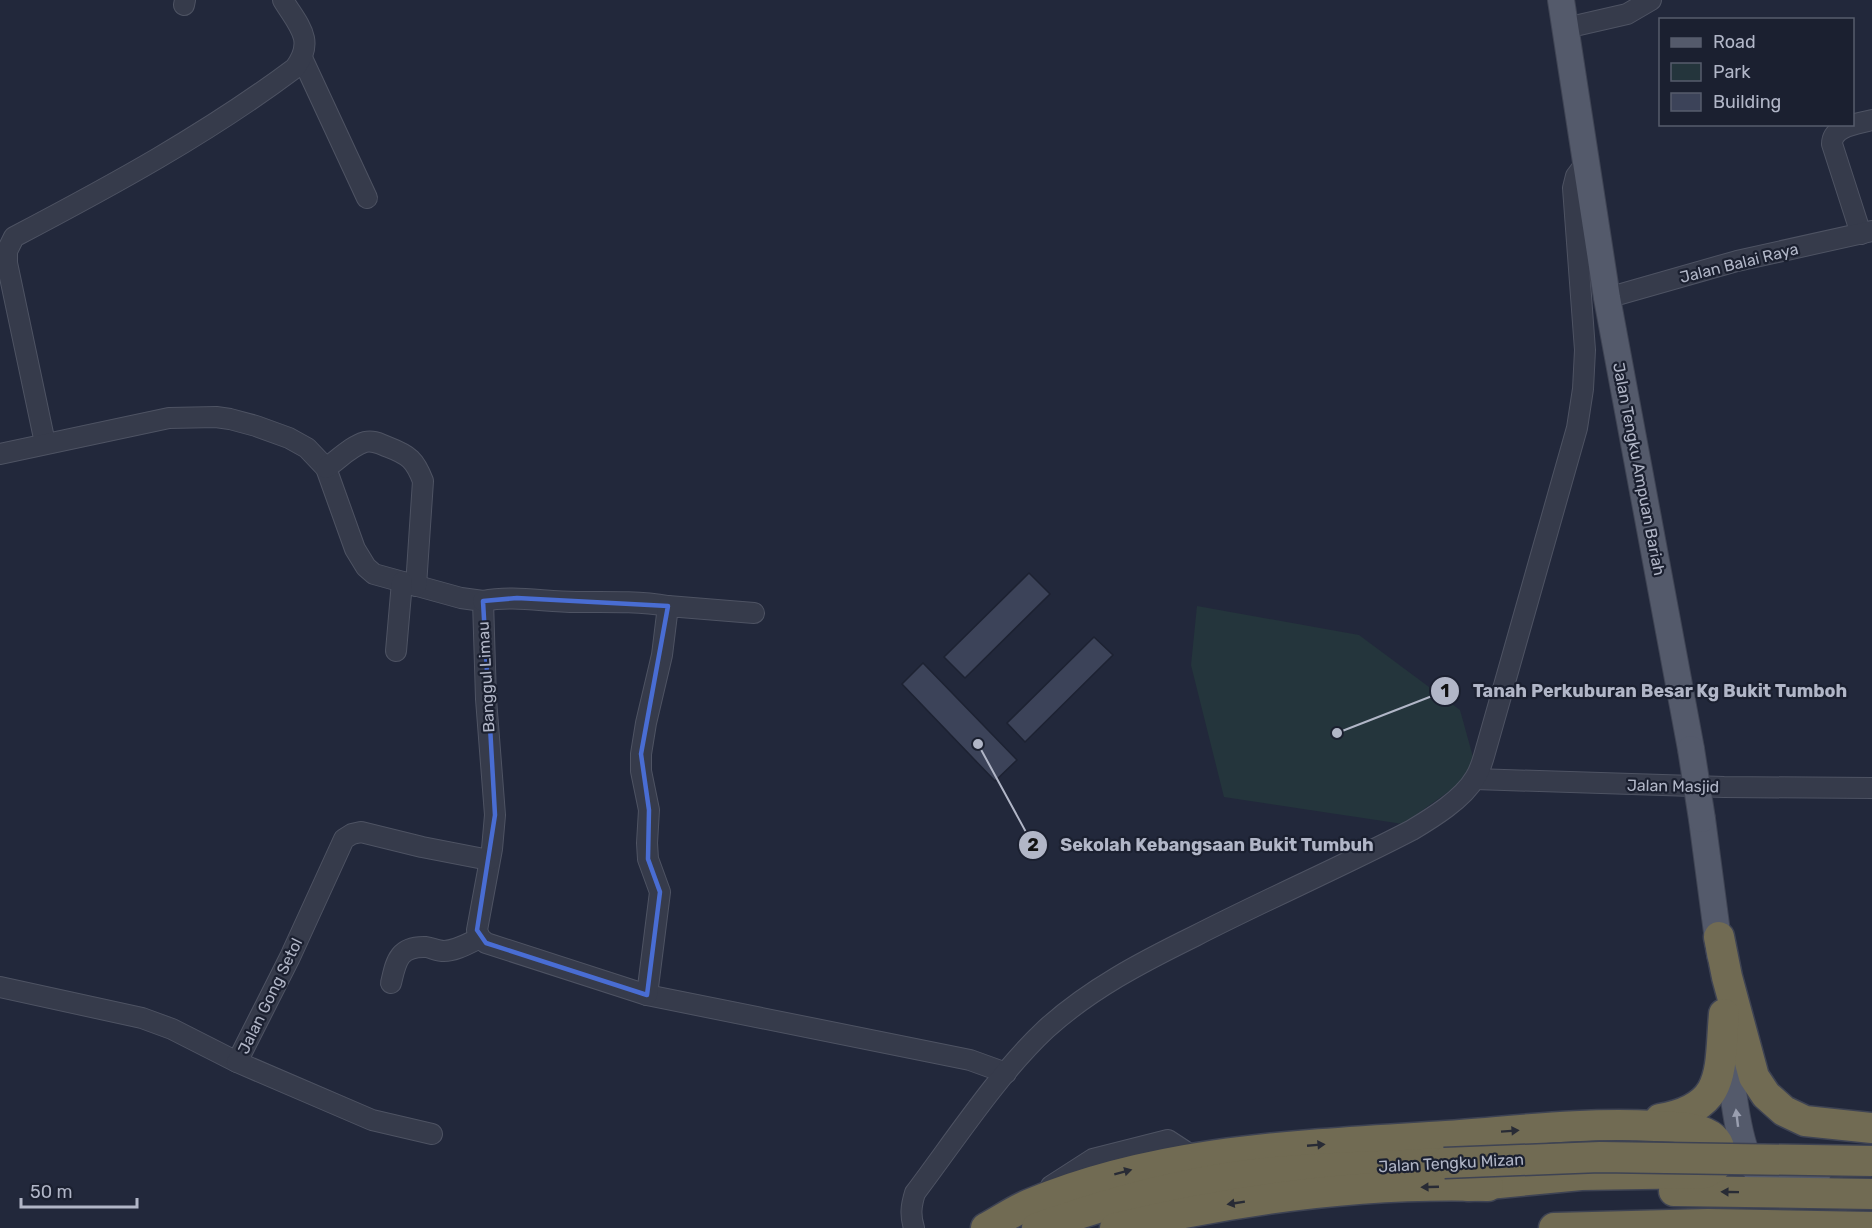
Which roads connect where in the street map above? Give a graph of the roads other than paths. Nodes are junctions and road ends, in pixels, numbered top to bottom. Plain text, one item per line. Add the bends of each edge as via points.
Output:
1 (282, 0) edge
2 (1561, 0) edge
3 (1651, 0) edge
4 (1566, 28) junction
5 (302, 58) junction
6 (1872, 120) edge
7 (1585, 164) junction
8 (367, 198) dead end
9 (1866, 233) edge
10 (1607, 298) junction
11 (45, 443) junction
12 (0, 454) edge
13 (326, 468) junction
14 (409, 584) junction
15 (483, 601) junction
16 (668, 606) junction
17 (754, 613) dead end
18 (396, 651) dead end
19 (1475, 779) junction
20 (1872, 788) edge
21 (489, 860) junction
22 (1719, 938) junction
23 (480, 939) junction
24 (391, 983) dead end
25 (0, 987) edge
26 (647, 994) junction
27 (1724, 1014) junction
28 (237, 1062) junction
29 (1006, 1073) junction
30 (1627, 1124) junction
31 (1837, 1126) junction
32 (1872, 1128) edge
33 (432, 1134) dead end
34 (1872, 1161) edge
35 (1817, 1176) junction
36 (1872, 1182) edge
37 (1468, 1186) junction
38 (1872, 1194) edge
39 (1032, 1216) edge
40 (1872, 1227) edge
41 (914, 1228) edge
42 (986, 1228) edge
43 (1115, 1228) edge
44 (1554, 1228) edge

1 - 5 street via 303,34
2 - 4 main road, Jalan Tengku Ampuan Bariah
3 - 4 street via 1627,14
4 - 7 main road, Jalan Tengku Ampuan Bariah
5 - 8 street
5 - 11 street via 263,92 152,163 14,237 7,263
6 - 9 street via 1836,132 1832,137
7 - 10 main road, Jalan Tengku Ampuan Bariah
7 - 19 street via 1573,188 1585,350 1577,428
9 - 10 street, Jalan Balai Raya via 1737,261
10 - 22 main road, Jalan Tengku Ampuan Bariah, bridge via 1691,749
11 - 12 street, Banggul Limau
11 - 13 street, Banggul Limau via 169,418 230,418 289,438 307,448
13 - 14 street, Banggul Limau via 362,561 374,574
13 - 14 street via 353,448 374,441 405,453 418,468 423,481
14 - 15 street, Banggul Limau
14 - 18 street
15 - 16 street via 517,598
15 - 21 street, Banggul Limau via 495,815
16 - 17 street
16 - 26 street via 641,754 649,810 648,859 660,892
19 - 20 street, Jalan Masjid
19 - 29 street via 1449,804 1412,830 1111,979 1045,1030
21 - 23 street, Banggul Limau via 477,930
21 - 28 street, Jalan Gong Setol via 361,832 344,839
22 - 27 main road, Jalan Tengku Ampuan Bariah
22 - 31 highway via 1754,1077 1784,1112 1805,1121
23 - 24 street via 452,950 426,947 407,951 396,960
23 - 26 street
25 - 28 street, Jalan Gong Setol via 142,1018
26 - 29 street via 970,1060
27 - 30 highway via 1719,1069 1708,1098 1688,1112
35 -> 27 main road, Jalan Tengku Ampuan Bariah via 1767,1179 1752,1167 1740,1138
28 - 33 street via 372,1120
29 - 41 street via 915,1192 911,1212
30 - 37 highway via 1700,1130 1716,1141 1718,1162 1705,1173 1581,1175
39 -> 30 highway via 1081,1184 1131,1170 1197,1159 1365,1141
31 - 32 highway
31 - 35 highway via 1806,1148 1806,1165
34 - 39 highway, Jalan Tengku Mizan, bridge via 1600,1156 1319,1169 1227,1178 1093,1208
35 - 36 highway
38 -> 37 highway, Jalan Tengku Mizan
37 -> 43 highway, Jalan Tengku Mizan via 1374,1188 1271,1197
39 - 42 highway
40 - 44 highway via 1708,1224

